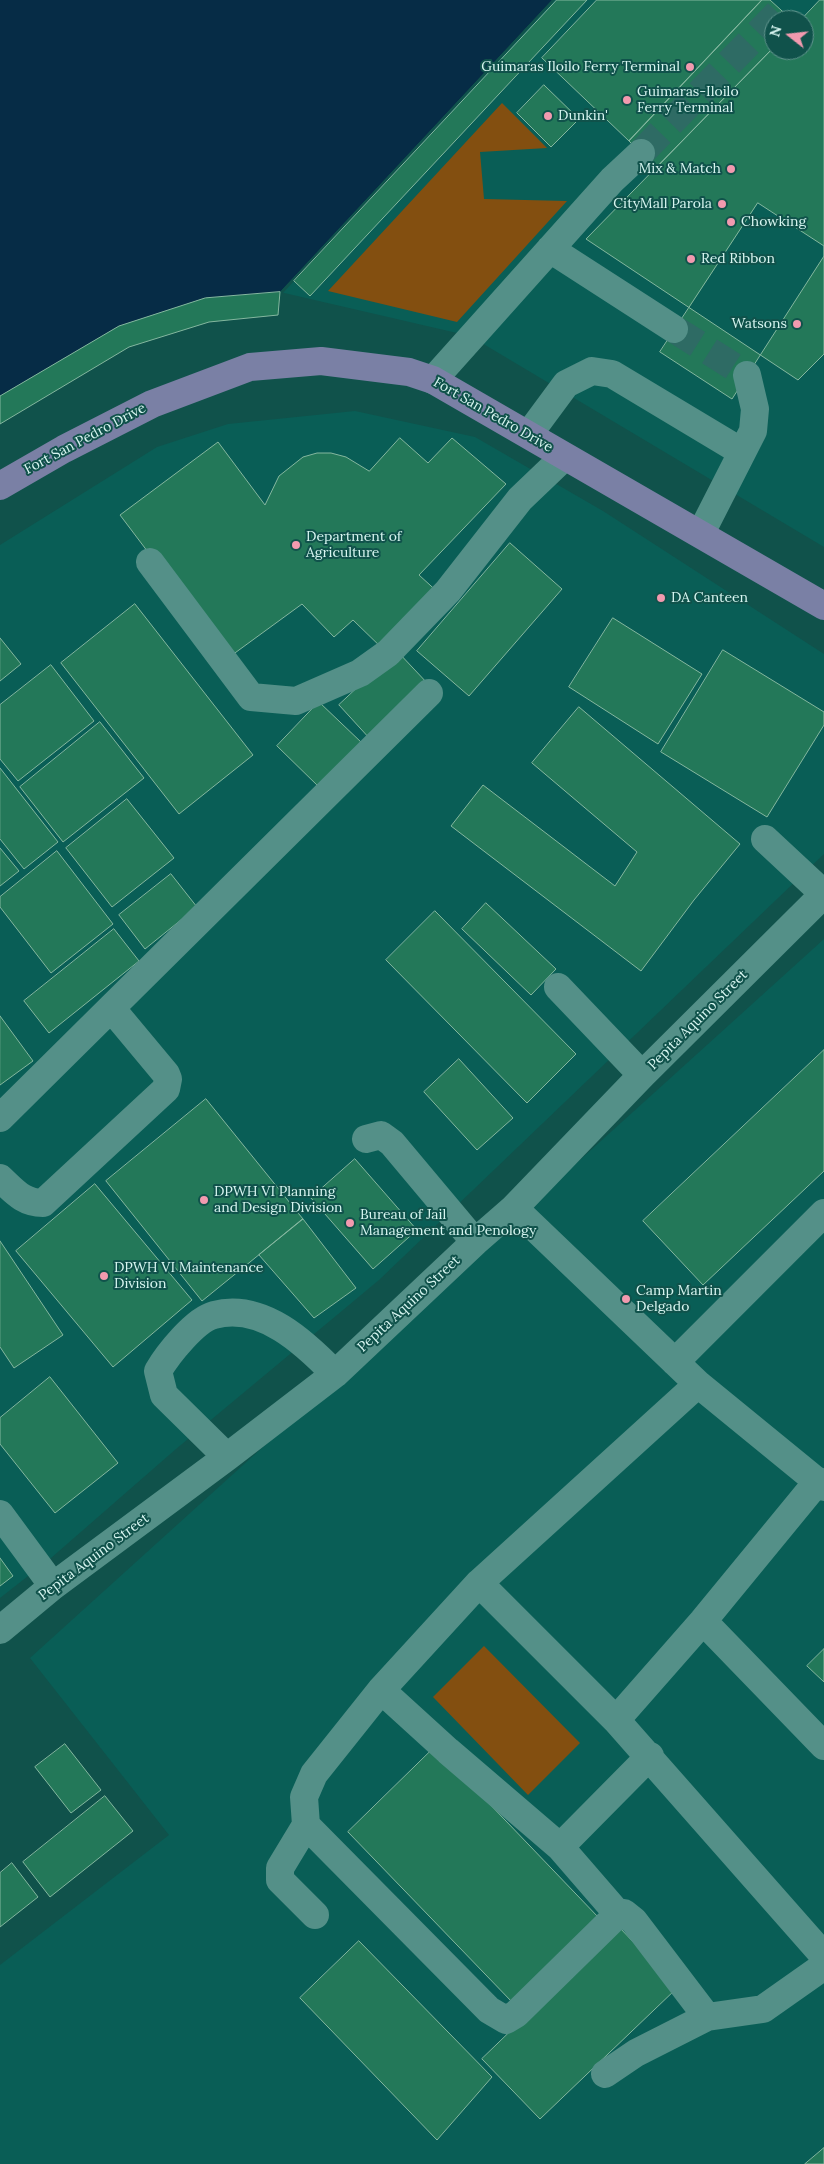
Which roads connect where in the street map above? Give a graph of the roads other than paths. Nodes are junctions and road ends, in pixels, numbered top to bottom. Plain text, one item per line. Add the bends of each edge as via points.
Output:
1 (641, 153) tunnel mouth
2 (550, 249) junction
3 (674, 329) tunnel mouth
4 (747, 375) tunnel mouth
5 (433, 380) junction
6 (529, 434) junction
7 (742, 452) junction
8 (564, 456) junction
9 (0, 486) edge
10 (701, 533) junction
11 (150, 562) dead end
12 (824, 606) edge
13 (429, 693) dead end
14 (766, 839) dead end
15 (824, 894) edge
16 (558, 987) dead end
17 (111, 1008) junction
18 (642, 1075) junction
19 (0, 1118) edge
20 (366, 1139) dead end
21 (0, 1178) edge
22 (514, 1208) junction
23 (824, 1213) edge
24 (474, 1242) junction
25 (675, 1362) junction
26 (336, 1374) junction
27 (698, 1384) junction
28 (227, 1458) junction
29 (821, 1484) edge
30 (0, 1514) edge
31 (479, 1583) junction
32 (53, 1586) junction
33 (703, 1621) junction
34 (0, 1630) edge
35 (381, 1690) junction
36 (616, 1720) junction
37 (824, 1746) edge
38 (650, 1756) junction
39 (306, 1825) junction
40 (560, 1847) junction
41 (618, 1914) junction
42 (315, 1915) dead end
43 (824, 1956) edge
44 (824, 1966) edge
45 (708, 2017) junction
46 (604, 2074) dead end

1 - 2 street
2 - 3 street
2 - 5 street
4 - 7 street via 756,409 753,431
5 - 6 main road, Fort San Pedro Drive
5 - 9 main road, Fort San Pedro Drive via 409,372 321,361 250,367 152,404
6 - 7 street via 566,384 592,371 612,374
6 - 8 main road, Fort San Pedro Drive
7 - 10 street
8 - 10 main road, Fort San Pedro Drive
8 - 11 street via 520,499 448,592 388,653 360,673 296,700 251,697
10 - 12 main road, Fort San Pedro Drive
13 - 17 street
14 - 15 street
15 - 18 street, Pepita Aquino Street
16 - 18 street
17 - 19 street
17 - 21 street via 166,1074 166,1089 43,1203 20,1198
18 - 22 street, Pepita Aquino Street
20 - 24 street via 381,1135 392,1143
22 - 24 street, Pepita Aquino Street
22 - 25 street
23 - 25 street
24 - 26 street, Pepita Aquino Street
25 - 27 street
26 - 28 street, Pepita Aquino Street
26 - 28 street via 312,1349 256,1316 237,1313 213,1315 200,1323 168,1354 158,1371 164,1394
27 - 29 street
27 - 31 street
28 - 32 street, Pepita Aquino Street
29 - 33 street
30 - 32 street
31 - 35 street
31 - 36 street
32 - 34 street, Pepita Aquino Street
33 - 36 street
33 - 37 street
35 - 39 street via 314,1774 304,1797
35 - 40 street
36 - 38 street
38 - 40 street
38 - 43 street
39 - 41 street via 489,2010 506,2020 516,2014
39 - 42 street via 280,1868 280,1880
40 - 41 street
41 - 45 street via 624,1914 634,1922
44 - 45 street via 763,2009
45 - 46 street via 636,2053

